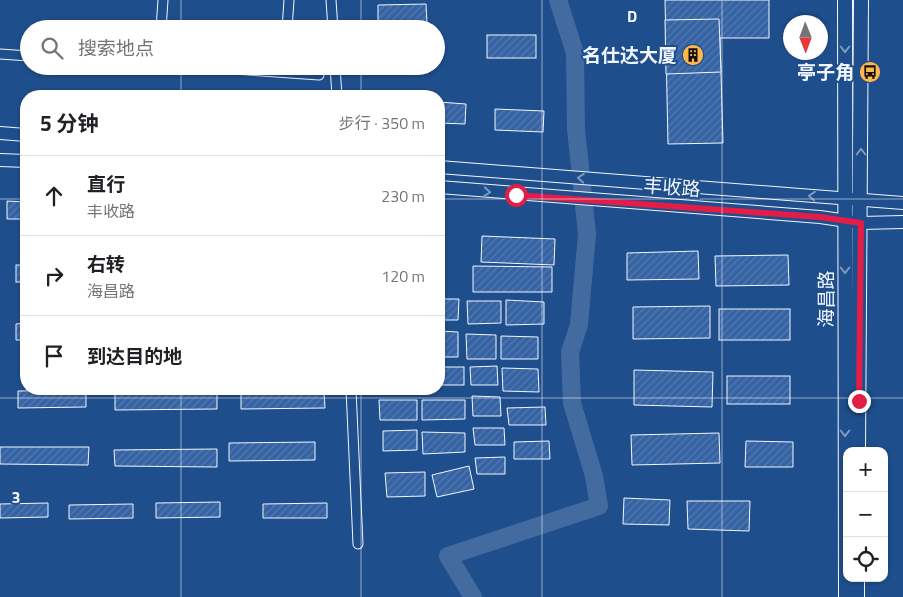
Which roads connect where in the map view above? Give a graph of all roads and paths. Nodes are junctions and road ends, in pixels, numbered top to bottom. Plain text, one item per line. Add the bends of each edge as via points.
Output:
1 (162, 0) edge
2 (289, 0) edge
3 (331, 0) edge
4 (845, 0) edge
5 (861, 0) edge
6 (161, 20) edge
7 (288, 20) edge
8 (332, 20) edge
9 (0, 54) edge
10 (20, 55) edge
11 (335, 75) edge
12 (336, 90) edge
13 (0, 133) edge
14 (20, 135) edge
15 (0, 160) edge
16 (20, 161) edge
17 (445, 167) edge
18 (445, 188) edge
19 (845, 199) junction
20 (861, 200) junction
21 (903, 203) edge
22 (845, 221) junction
23 (903, 222) edge
24 (861, 223) junction
25 (351, 395) edge
26 (858, 447) edge
27 (846, 537) edge
28 (358, 544) dead end
29 (846, 582) edge
30 (857, 582) edge
31 (846, 597) edge
32 (858, 597) edge

1 - 6 street
2 - 7 street
3 - 8 street
4 -> 19 main road, 海昌路
20 -> 5 main road, 海昌路
9 - 10 street
11 - 12 street
13 - 14 main road
15 - 16 main road
19 -> 17 main road, 丰收路
18 -> 22 main road, 丰收路
19 - 20 main road, 丰收路
19 - 22 main road, 海昌路
20 - 21 main road, 丰收路
20 - 24 main road, 海昌路
22 - 24 main road, 丰收路
22 -> 27 main road, 海昌路
23 - 24 main road, 丰收路
24 - 26 main road, 海昌路
25 - 28 street
29 - 31 main road, 海昌路
30 - 32 main road

